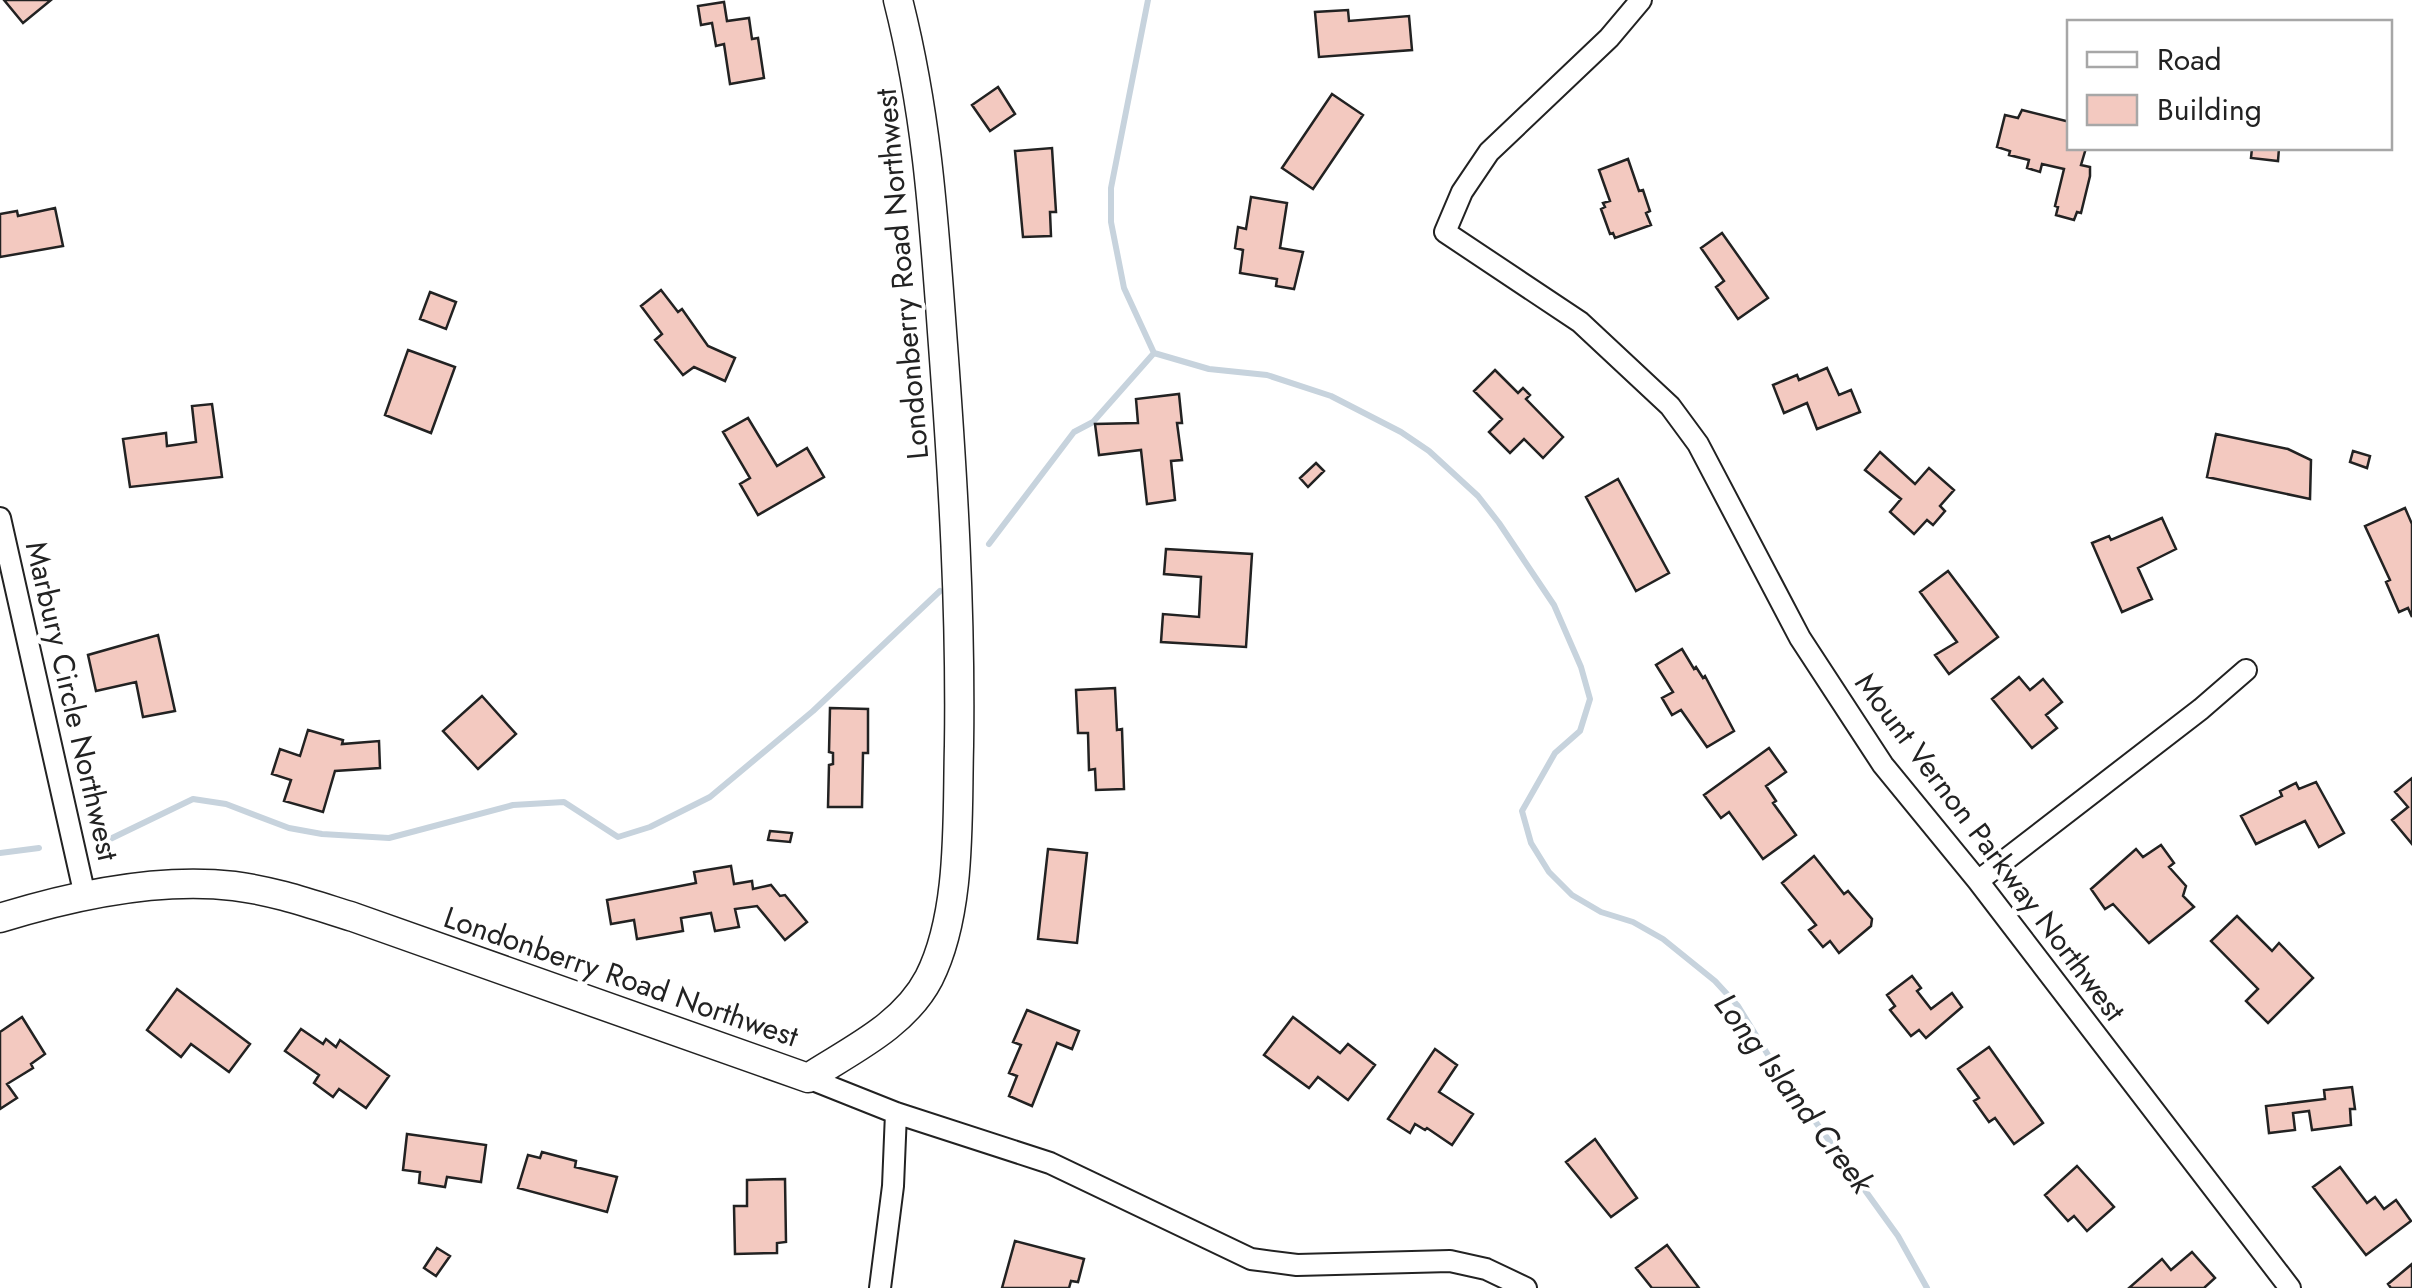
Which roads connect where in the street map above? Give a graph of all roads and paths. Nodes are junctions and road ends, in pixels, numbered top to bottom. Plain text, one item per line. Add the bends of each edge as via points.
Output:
1 (898, 0) edge
2 (1641, 0) edge
3 (0, 518) edge
4 (2246, 670) dead end
5 (1978, 881) junction
6 (85, 896) junction
7 (0, 918) edge
8 (808, 1078) junction
9 (896, 1112) junction
10 (880, 1288) edge
11 (1526, 1288) edge
12 (2290, 1288) edge

1 - 8 street, Londonberry Road Northwest via 930,161 958,540 954,864 939,954 916,996 889,1026
2 - 5 street, Mount Vernon Parkway Northwest via 1490,152 1445,232 1580,322 1670,406 1698,444 1800,638 1883,764
3 - 6 street, Marbury Circle Northwest
4 - 5 street
5 - 12 street, Mount Vernon Parkway Northwest
6 - 7 street, Londonberry Road Northwest
6 - 8 street, Londonberry Road Northwest via 188,884 280,895
8 - 9 street
9 - 10 street
9 - 11 street via 1050,1163 1251,1258 1297,1265 1450,1261

